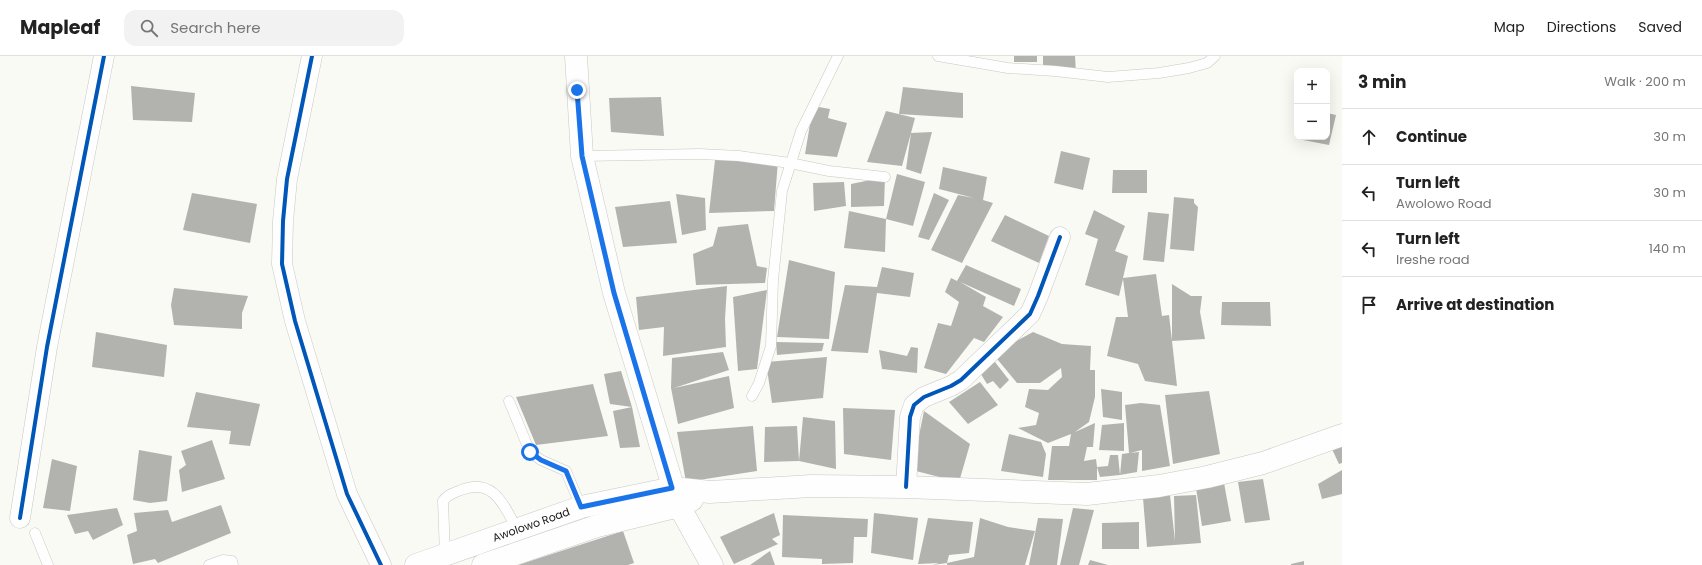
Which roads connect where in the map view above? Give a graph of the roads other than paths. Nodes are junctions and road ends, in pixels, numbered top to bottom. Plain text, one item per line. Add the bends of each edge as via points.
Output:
1 (104, 56) edge
2 (312, 56) edge
3 (576, 56) edge
4 (838, 56) edge
5 (938, 56) edge
6 (1215, 56) edge
7 (582, 156) junction
8 (790, 163) junction
9 (885, 177) dead end
10 (1060, 237) dead end
11 (752, 396) dead end
12 (509, 401) dead end
13 (1342, 435) edge
14 (906, 487) junction
15 (676, 497) junction
16 (581, 507) junction
17 (20, 518) dead end
18 (517, 529) junction
19 (35, 533) dead end
20 (445, 555) junction
21 (48, 565) edge
22 (209, 565) edge
23 (233, 565) edge
24 (381, 565) edge
25 (416, 565) edge
26 (483, 565) edge
27 (712, 565) edge

1 - 17 street via 47,347
2 - 24 street via 287,179 282,264 295,321 347,494
3 - 7 main road
4 - 8 lane via 801,131
5 - 6 lane via 1008,68 1108,77 1189,68 1207,64
7 - 8 lane via 700,154
7 - 15 main road via 614,293
8 - 9 lane via 829,171
8 - 11 lane via 782,191 776,238 771,346
10 - 14 street via 1030,314 961,380 924,396 914,405 910,417
12 - 16 lane via 530,452 566,471
13 - 14 main road via 1263,463 1159,486 1087,494
14 - 15 main road via 812,486 710,492
15 - 16 main road, Awolowo Road
15 - 26 main road
15 - 27 main road
16 - 18 main road, Awolowo Road
18 - 20 main road, Awolowo Road
18 - 20 lane via 500,499 490,490 481,487 465,488 447,495 443,501
19 - 21 lane
20 - 25 main road, Awolowo Road
22 - 23 lane via 223,560 232,561

